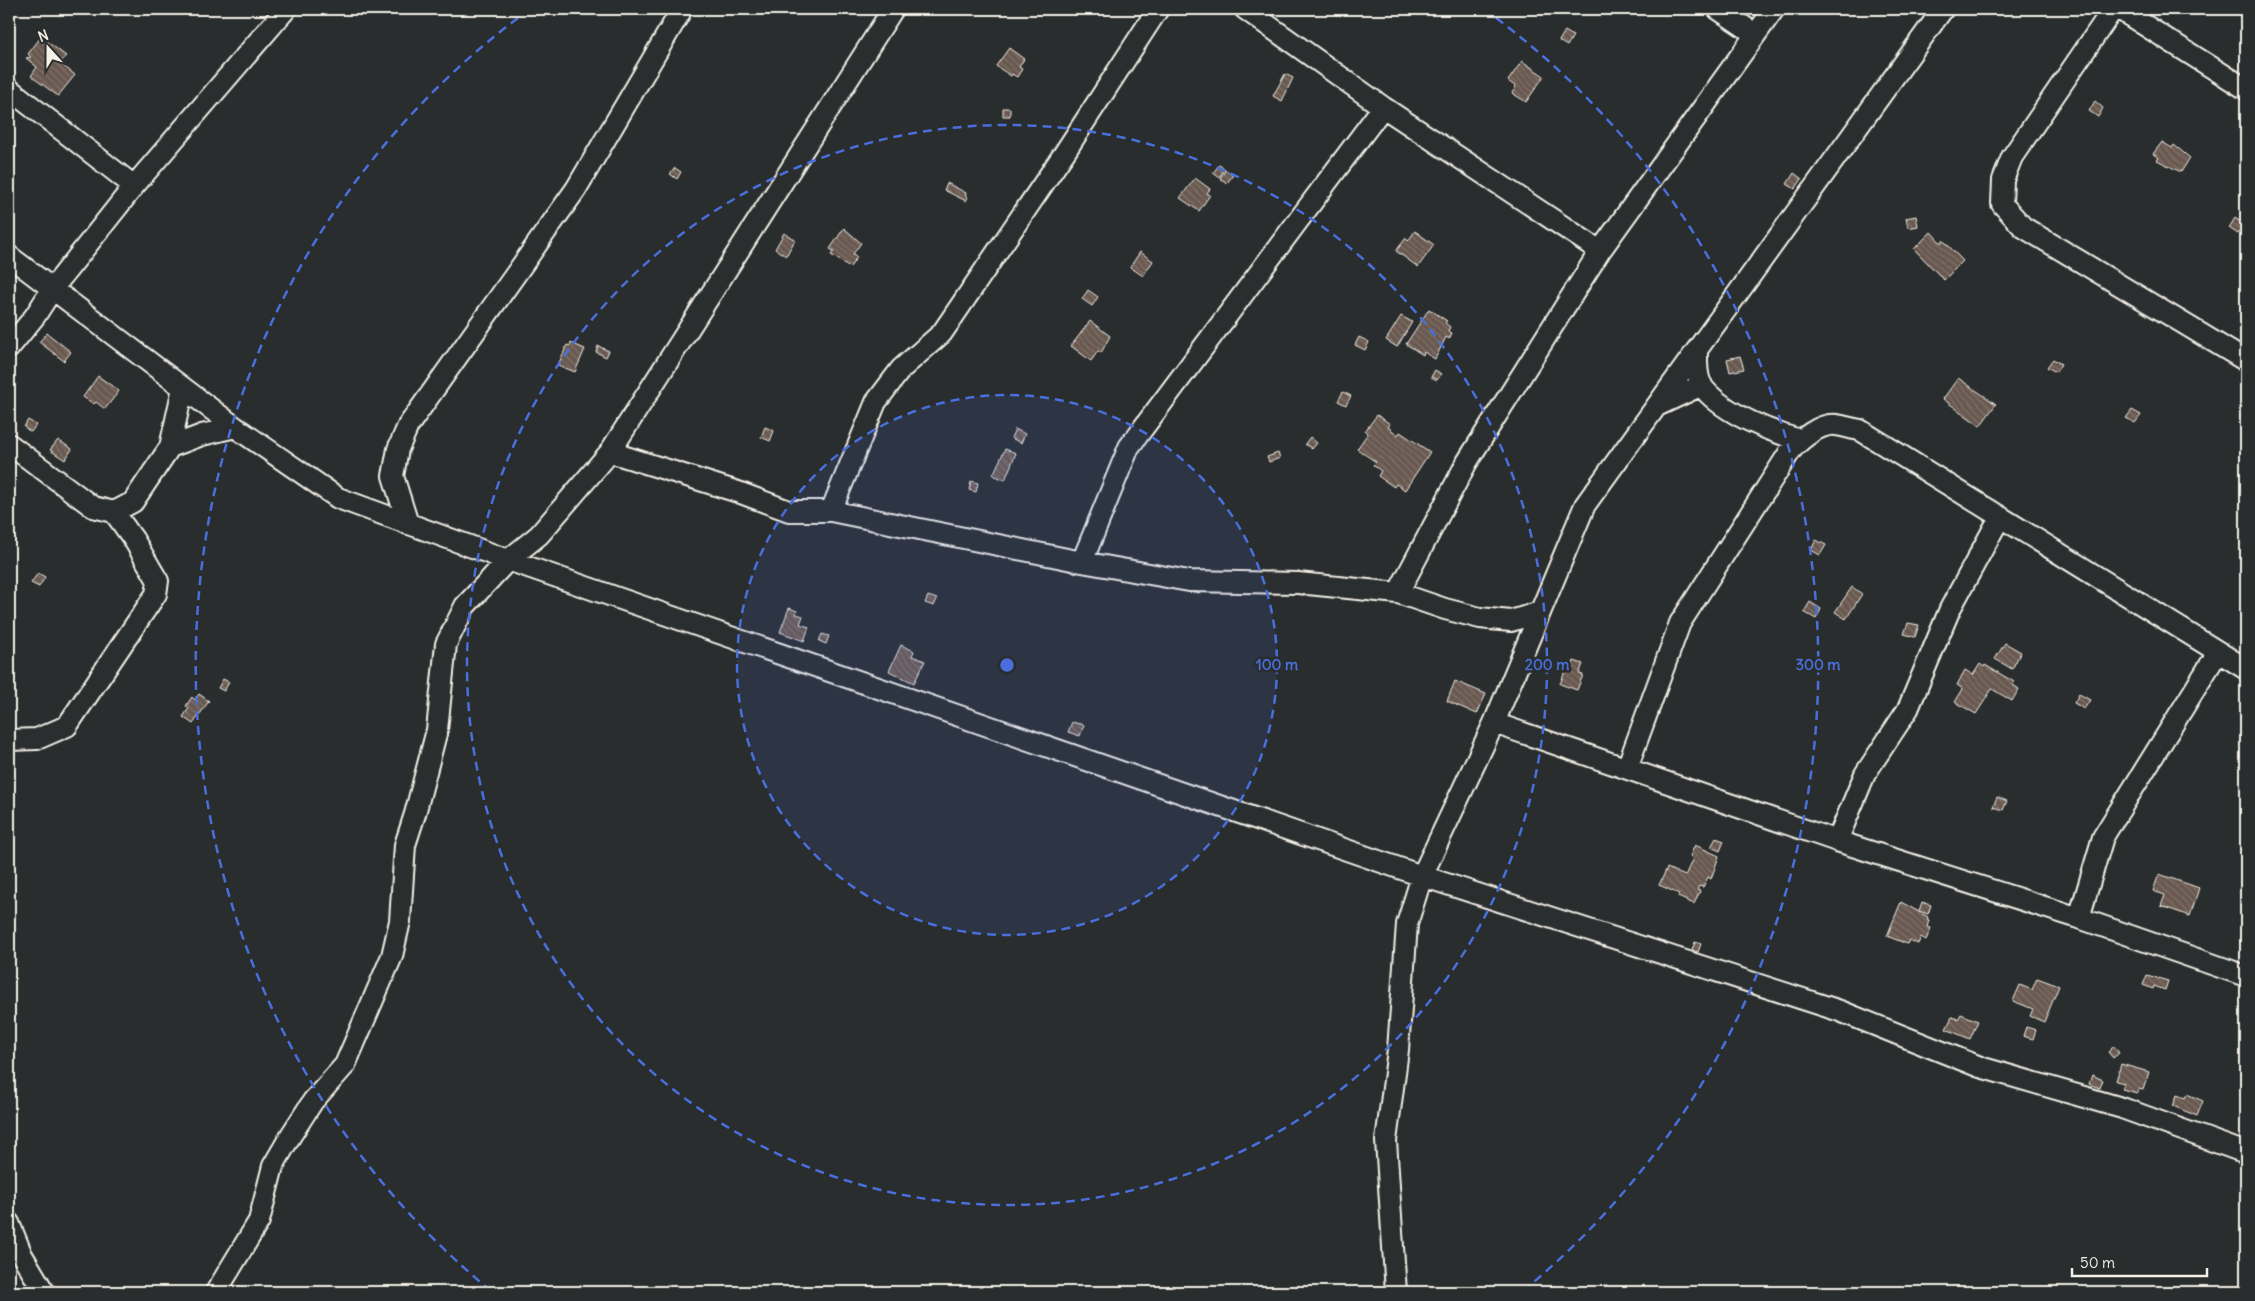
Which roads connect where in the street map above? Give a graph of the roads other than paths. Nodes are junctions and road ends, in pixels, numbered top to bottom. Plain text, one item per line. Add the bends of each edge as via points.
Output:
1 (286, 9) edge
2 (682, 9) edge
3 (893, 9) edge
4 (1158, 9) edge
5 (1245, 9) edge
6 (1718, 9) edge
7 (1774, 9) edge
8 (1943, 9) edge
9 (2113, 9) edge
10 (2119, 9) edge
11 (1755, 34) junction
12 (9, 89) edge
13 (2246, 89) edge
14 (1383, 107) junction
15 (134, 186) junction
16 (1600, 251) junction
17 (9, 256) edge
18 (53, 288) junction
19 (9, 348) edge
20 (1697, 350) junction
21 (2246, 361) edge
22 (1702, 385) junction
23 (184, 388) junction
24 (1656, 406) junction
25 (235, 427) junction
26 (1800, 440) junction
27 (9, 444) edge
28 (170, 447) junction
29 (610, 452) junction
30 (831, 511) junction
31 (114, 512) junction
32 (2000, 516) junction
33 (408, 524) junction
34 (508, 560) junction
35 (1082, 562) junction
36 (1398, 593) junction
37 (1540, 612) junction
38 (2218, 652) junction
39 (2246, 670) edge
40 (1494, 723) junction
41 (9, 740) edge
42 (1627, 768) junction
43 (1838, 841) junction
44 (1422, 876) junction
45 (2079, 918) junction
46 (2246, 976) edge
47 (2246, 1152) edge
48 (9, 1223) edge
49 (44, 1292) edge
50 (216, 1292) edge
51 (1396, 1292) edge

1 - 15 street
2 - 33 street via 576,189 408,426 398,449 393,476
3 - 29 street
4 - 30 street via 942,333 901,370 876,402
5 - 14 street
6 - 11 street
7 - 11 street
8 - 20 street
9 - 21 street via 2012,157 2003,180 2002,204 2023,227
10 - 13 street
11 - 16 street
12 - 15 street
14 - 16 street
14 - 35 street via 1129,446
15 - 18 street
16 - 36 street via 1467,462
17 - 18 street
18 - 19 street
18 - 23 street
20 - 22 street
20 - 24 street
22 - 24 street
22 - 26 street via 1724,405 1756,425
23 - 25 street
23 - 28 street
24 - 37 street via 1585,504
25 - 28 street
25 - 33 street via 338,498
26 - 32 street via 1834,424 1860,430
26 - 42 street via 1680,623
27 - 31 street via 93,507
28 - 31 street via 133,502
29 - 30 street via 789,511
29 - 34 street via 539,535
30 - 35 street
31 - 41 street via 158,582 156,594 68,726 37,739
32 - 38 street
32 - 43 street via 1950,609 1908,709 1865,774
33 - 34 street
34 - 44 street
34 - 50 street via 465,606 446,644 436,730 405,845 400,921 392,956 345,1065 313,1101 291,1135 274,1166 259,1221
35 - 36 street via 1189,581 1298,583
36 - 37 street via 1480,618 1511,622
37 - 40 street
38 - 39 street
38 - 45 street via 2103,837
40 - 42 street
40 - 44 street
42 - 43 street
43 - 45 street
44 - 47 street via 1840,1011 1980,1067 2122,1108
44 - 51 street via 1406,924 1398,1050 1386,1141
45 - 46 street
48 - 49 street via 22,1255

